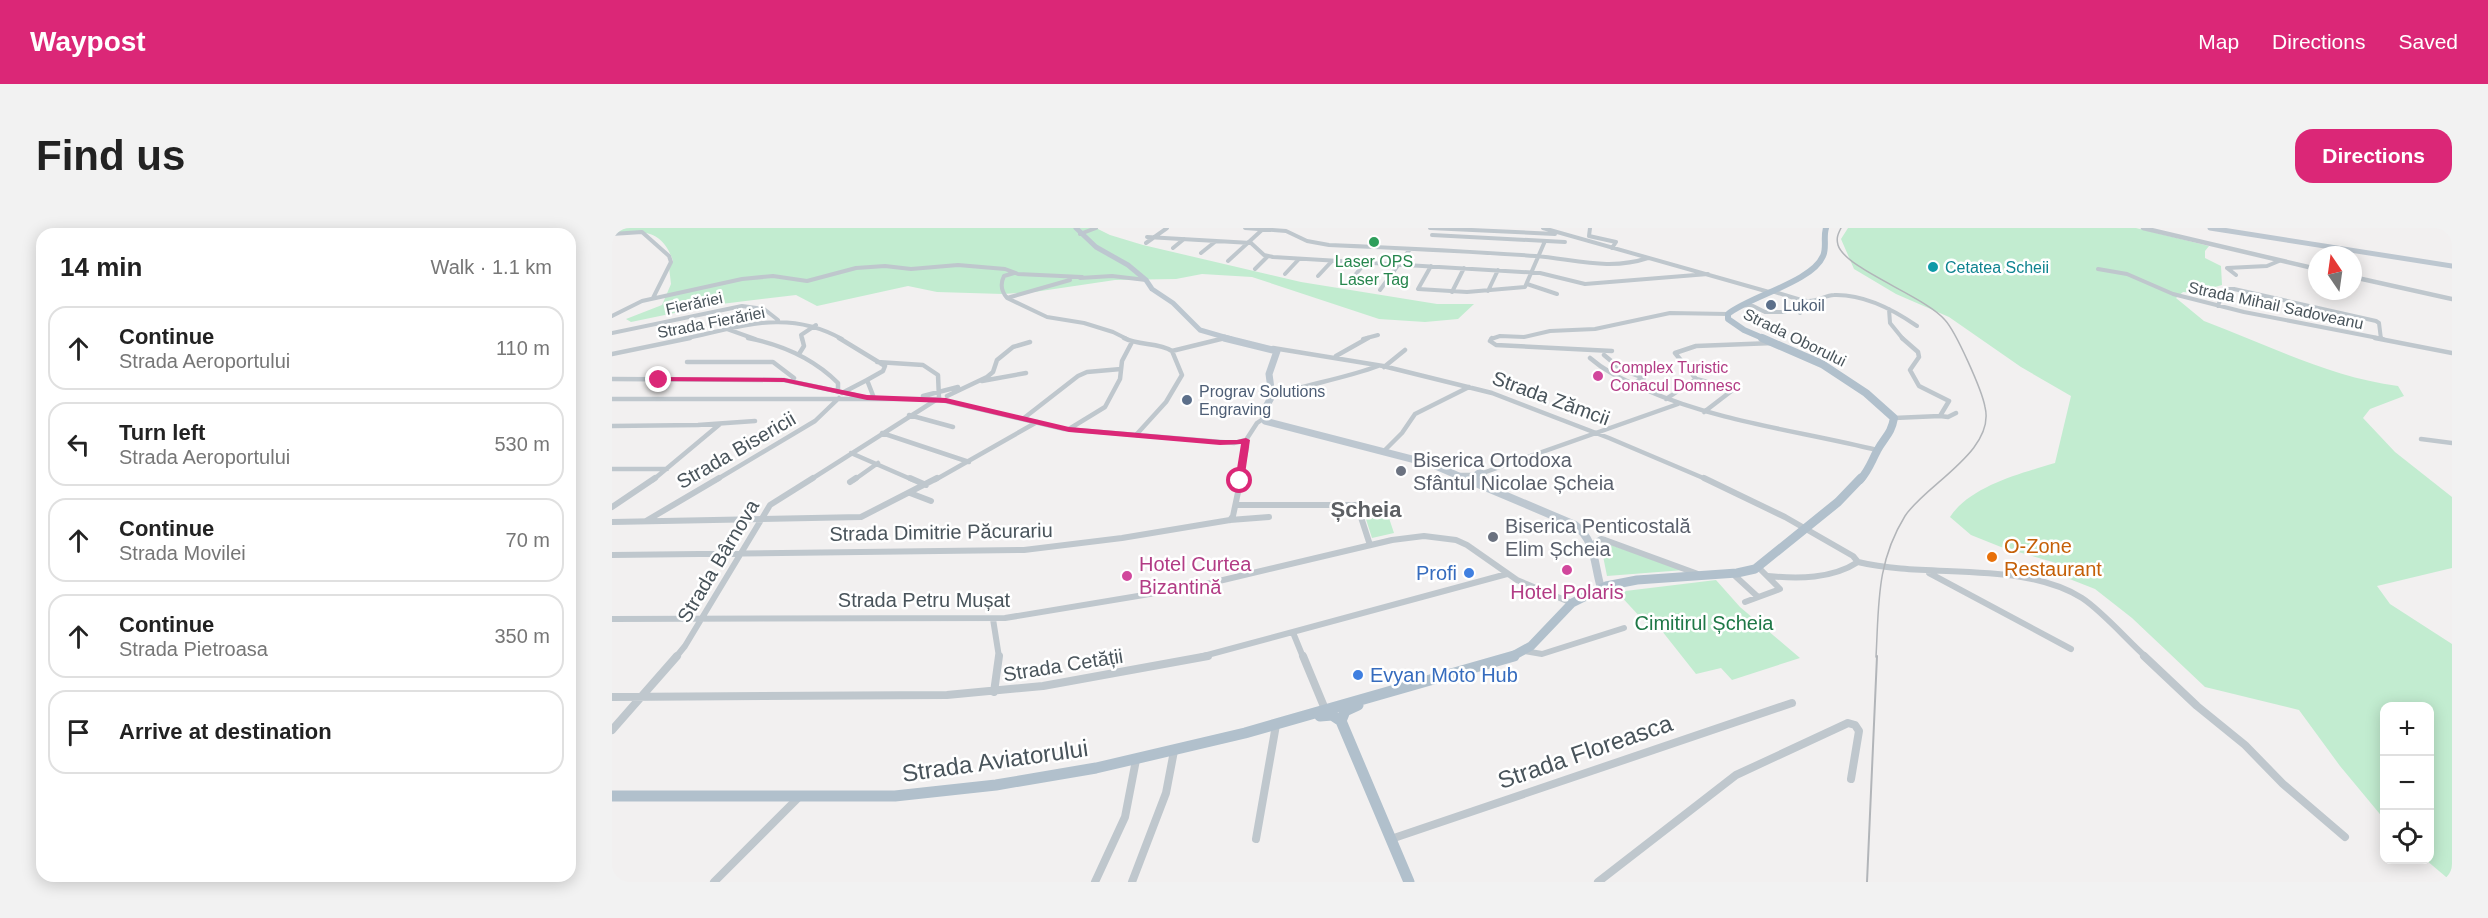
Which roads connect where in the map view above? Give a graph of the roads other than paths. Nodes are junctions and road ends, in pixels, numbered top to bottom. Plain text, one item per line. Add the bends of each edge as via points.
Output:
1 (1096, 228) edge
2 (1167, 228) edge
3 (1245, 228) edge
4 (1430, 228) edge
5 (1543, 228) edge
6 (1590, 228) edge
7 (1826, 228) edge
8 (2143, 228) edge
9 (2210, 228) edge
10 (1263, 229) edge
11 (1078, 231) edge
12 (612, 234) edge
13 (1432, 235) dead end
14 (1568, 235) junction
15 (1147, 237) dead end
16 (1154, 238) junction
17 (1184, 239) junction
18 (1216, 241) junction
19 (1545, 241) junction
20 (1565, 242) dead end
21 (1146, 243) dead end
22 (1247, 243) junction
23 (1173, 248) dead end
24 (1612, 248) junction
25 (1410, 249) junction
26 (1201, 253) dead end
27 (1268, 256) junction
28 (1538, 256) junction
29 (1648, 258) junction
30 (1299, 259) junction
31 (1228, 261) dead end
32 (1332, 261) junction
33 (2278, 261) junction
34 (1365, 263) junction
35 (1399, 264) junction
36 (1431, 266) junction
37 (2452, 266) edge
38 (2308, 267) edge
39 (1255, 268) dead end
40 (1464, 268) junction
41 (2098, 269) dead end
42 (1498, 270) junction
43 (1531, 272) junction
44 (1015, 273) junction
45 (1285, 274) dead end
46 (1708, 274) junction
47 (2236, 275) dead end
48 (1318, 276) dead end
49 (1083, 277) junction
50 (2362, 279) edge
51 (1146, 280) junction
52 (1351, 280) dead end
53 (1527, 284) junction
54 (1380, 290) dead end
55 (1488, 291) junction
56 (1770, 291) junction
57 (1452, 292) junction
58 (1557, 294) dead end
59 (652, 298) junction
60 (1007, 298) junction
61 (2452, 299) edge
62 (1805, 300) junction
63 (1741, 305) junction
64 (2218, 306) junction
65 (1889, 309) junction
66 (1785, 312) dead end
67 (1800, 313) dead end
68 (1728, 314) junction
69 (612, 316) edge
70 (778, 321) junction
71 (816, 325) junction
72 (1917, 326) dead end
73 (727, 329) junction
74 (612, 333) edge
75 (1378, 335) dead end
76 (1225, 338) junction
77 (2381, 340) junction
78 (1030, 342) dead end
79 (1132, 342) junction
80 (1773, 343) junction
81 (1268, 347) junction
82 (1286, 349) junction
83 (1405, 350) dead end
84 (1172, 351) junction
85 (2452, 353) edge
86 (612, 354) edge
87 (799, 354) junction
88 (1277, 355) junction
89 (1604, 355) junction
90 (1336, 356) junction
91 (687, 362) dead end
92 (877, 362) junction
93 (1400, 362) dead end
94 (1383, 366) junction
95 (1619, 366) junction
96 (1121, 369) junction
97 (1026, 373) dead end
98 (1644, 378) junction
99 (612, 379) edge
100 (1696, 379) junction
101 (867, 380) junction
102 (792, 381) junction
103 (979, 381) junction
104 (1633, 384) junction
105 (958, 387) junction
106 (1470, 387) junction
107 (939, 392) junction
108 (840, 394) junction
109 (1272, 396) junction
110 (870, 398) junction
111 (942, 398) junction
112 (612, 399) edge
113 (916, 399) junction
114 (1665, 399) junction
115 (1678, 404) junction
116 (1704, 412) junction
117 (1956, 413) dead end
118 (909, 415) junction
119 (1940, 416) junction
120 (1024, 418) junction
121 (1893, 418) junction
122 (1263, 419) junction
123 (755, 421) dead end
124 (1037, 422) junction
125 (720, 423) junction
126 (612, 426) edge
127 (953, 427) dead end
128 (1582, 428) junction
129 (1614, 428) junction
130 (1069, 430) junction
131 (881, 433) junction
132 (1598, 434) junction
133 (1136, 435) junction
134 (1584, 438) junction
135 (1613, 439) junction
136 (2421, 439) dead end
137 (1246, 440) junction
138 (2452, 443) edge
139 (1877, 450) junction
140 (1383, 452) junction
141 (851, 453) junction
142 (969, 462) junction
143 (878, 463) junction
144 (612, 469) edge
145 (667, 469) junction
146 (1480, 479) junction
147 (850, 482) dead end
148 (926, 485) junction
149 (910, 493) junction
150 (931, 501) dead end
151 (1236, 505) junction
152 (612, 507) edge
153 (1269, 517) dead end
154 (759, 520) junction
155 (1230, 520) junction
156 (612, 522) edge
157 (644, 522) junction
158 (1808, 528) junction
159 (1370, 544) junction
160 (1592, 544) junction
161 (741, 552) junction
162 (612, 555) edge
163 (1858, 562) junction
164 (1758, 567) junction
165 (1732, 573) junction
166 (1929, 573) junction
167 (1506, 574) junction
168 (1701, 575) junction
169 (1768, 576) junction
170 (1601, 588) junction
171 (1758, 597) junction
172 (1745, 602) dead end
173 (1572, 603) junction
174 (612, 619) edge
175 (702, 619) junction
176 (993, 619) junction
177 (1624, 628) dead end
178 (1294, 635) junction
179 (2071, 649) dead end
180 (1524, 651) junction
181 (994, 692) junction
182 (612, 697) edge
183 (644, 697) junction
184 (1373, 697) junction
185 (1792, 703) dead end
186 (1325, 709) junction
187 (1294, 721) junction
188 (1341, 721) junction
189 (1276, 725) junction
190 (612, 730) edge
191 (1174, 751) junction
192 (1136, 760) junction
193 (1851, 779) dead end
194 (612, 796) edge
195 (801, 796) junction
196 (2345, 837) dead end
197 (1256, 839) dead end
198 (1391, 839) junction
199 (714, 882) edge
200 (1095, 882) edge
201 (1132, 882) edge
202 (1409, 882) edge
203 (1598, 882) edge

1 - 11 street
2 - 16 street
3 - 10 street
4 - 14 street
5 - 14 street
6 - 24 street via 1589,236 1616,242
7 - 56 main road, Strada Oborului via 1823,254 1815,266
8 - 33 street
9 - 37 main road
10 - 22 street
10 - 25 street via 1286,231 1322,244
11 - 51 main road, Strada Zămcii
12 - 59 street via 642,232 669,256 666,276
13 - 19 street
14 - 24 street
15 - 16 street
16 - 17 street
16 - 21 street
17 - 18 street
17 - 23 street
18 - 22 street
18 - 26 street
19 - 20 street
19 - 28 street
22 - 27 street
22 - 31 street
24 - 29 street
25 - 28 street
25 - 35 street
27 - 30 street
27 - 39 street
28 - 29 street via 1613,267
28 - 43 street
29 - 46 street
30 - 32 street
30 - 45 street
32 - 34 street
32 - 48 street
33 - 38 street
33 - 47 street via 2267,266 2228,267
34 - 35 street
34 - 52 street
35 - 36 street
35 - 54 street
36 - 40 street
36 - 57 street via 1417,289
40 - 42 street
40 - 57 street
41 - 64 street, Strada Mihail Sadoveanu via 2127,274 2173,294
42 - 43 street
42 - 55 street
43 - 46 street via 1590,284
43 - 53 street
44 - 49 street
44 - 59 street via 958,265 864,267 807,281 757,277
44 - 60 street via 1002,280 1002,292
46 - 56 street
49 - 51 street
49 - 60 street
50 - 61 street
51 - 76 main road, Strada Zămcii via 1196,327
53 - 55 street
53 - 58 street
55 - 57 street
56 - 62 street, Strada Oborului
56 - 63 main road, Strada Oborului
59 - 69 street
60 - 79 street via 1047,316 1105,329
62 - 65 street, Strada Oborului via 1823,300 1833,295
62 - 67 street, Strada Oborului
63 - 66 street, Strada Oborului via 1765,312
63 - 68 main road, Strada Oborului
64 - 77 street, Strada Mihail Sadoveanu
64 - 77 street via 2223,289 2234,289 2376,321
65 - 72 street, Strada Oborului
65 - 119 street via 1896,334 1918,352 1910,370 1916,383 1949,401
68 - 80 main road, Strada Oborului via 1734,324
68 - 89 street via 1666,313 1606,328 1497,336 1490,341 1501,345 1612,351
70 - 71 street, Strada Fierăriei
70 - 73 street, Strada Fierăriei
70 - 74 street, Fierăriei via 764,309 742,306
71 - 87 street via 801,335 804,346
71 - 92 street, Strada Fierăriei
73 - 86 street, Strada Fierăriei
73 - 87 street
75 - 90 street via 1361,340
76 - 81 main road, Strada Zămcii
76 - 84 street
77 - 85 street, Strada Mihail Sadoveanu
78 - 103 street via 1013,347 996,362 991,374
79 - 84 street
79 - 96 street
80 - 100 street via 1678,351 1676,356
80 - 121 main road, Strada Oborului via 1848,380 1874,398
81 - 82 street, Strada Zămcii
81 - 88 main road, Strada Zămcii
82 - 88 street
82 - 90 street, Strada Zămcii
83 - 94 street
84 - 133 street via 1182,375 1166,402
87 - 108 street via 833,378
88 - 109 main road via 1269,374
89 - 95 street
89 - 104 street via 1592,358 1609,373
90 - 94 street, Strada Zămcii
91 - 102 street via 773,362 794,378
92 - 101 street via 886,368
92 - 107 street via 929,367 938,375
93 - 94 street
94 - 106 street, Strada Zămcii
94 - 109 street
95 - 98 street
95 - 98 street via 1652,371
96 - 120 street via 1078,376
96 - 130 street via 1105,407
97 - 103 street
98 - 104 street
99 - 102 street
100 - 114 street
100 - 116 street via 1734,389
101 - 108 street
101 - 110 street
102 - 108 street
103 - 105 street
103 - 111 street
104 - 114 street
105 - 107 street
105 - 111 street
106 - 128 street, Strada Zămcii
106 - 140 street via 1415,414
107 - 111 street
107 - 113 street
108 - 110 street
108 - 112 street
108 - 157 street, Strada Bisericii via 815,421
109 - 122 main road
110 - 113 street
111 - 113 street
111 - 118 street, Strada Bârnova
111 - 120 street
114 - 115 street
115 - 116 street
115 - 129 street
116 - 139 street
117 - 119 street
118 - 127 street
118 - 131 street, Strada Bârnova
119 - 121 street
120 - 124 street
121 - 139 main road via 1892,431
122 - 137 street
122 - 140 main road
123 - 125 street
124 - 130 street
124 - 142 street
125 - 126 street
125 - 145 street
128 - 132 street, Strada Zămcii
128 - 134 street
129 - 132 street
129 - 135 street
130 - 133 street
131 - 141 street, Strada Bârnova
131 - 142 street
132 - 134 street
132 - 135 street, Strada Zămcii
133 - 137 street via 1234,443
134 - 135 street
134 - 146 street via 1501,466
135 - 158 street, Strada Zămcii via 1728,488
136 - 138 street
137 - 151 street
139 - 158 main road via 1866,473
140 - 146 main road
141 - 143 street
141 - 154 street, Strada Bârnova via 775,501
142 - 148 street
143 - 147 street
143 - 148 street
144 - 145 street
145 - 152 street
146 - 160 main road via 1575,525
148 - 149 street
149 - 150 street
149 - 154 street via 857,518
151 - 155 street
151 - 159 street via 1357,506
153 - 155 street, Strada Dimitrie Păcurariu
154 - 157 street
154 - 161 street, Strada Bârnova
155 - 161 street, Strada Dimitrie Păcurariu via 1024,550
156 - 157 street
158 - 163 street, Strada Zămcii
158 - 164 main road
159 - 167 street, Strada Petru Mușat via 1411,537 1443,537 1467,545
159 - 176 street, Strada Petru Mușat via 1198,586
160 - 168 street via 1605,540
160 - 170 main road
161 - 162 street, Strada Dimitrie Păcurariu
161 - 175 street, Strada Bârnova
163 - 166 street
163 - 169 street via 1816,575
164 - 165 main road
164 - 169 street
165 - 168 main road
165 - 171 street
166 - 179 street
166 - 196 street via 2030,578 2056,584 2084,599
167 - 173 street, Strada Petru Mușat
167 - 178 street, Strada Cetății
168 - 170 main road
169 - 171 street via 1780,589
170 - 173 main road
171 - 172 street
173 - 180 main road
174 - 175 street, Strada Petru Mușat
175 - 176 street, Strada Petru Mușat
175 - 183 street, Strada Bârnova via 686,646
176 - 181 street via 999,652
177 - 180 street via 1542,654
178 - 181 street, Strada Cetății via 1166,665
178 - 186 street
180 - 184 main road
181 - 183 street, Strada Cetății
182 - 183 street, Strada Cetății
183 - 190 street, Strada Bârnova
184 - 186 main road, Strada Aviatorului
184 - 188 main road via 1345,711
185 - 198 street, Strada Floreasca
186 - 187 main road, Strada Aviatorului
187 - 188 main road via 1328,714
187 - 189 main road, Strada Aviatorului
188 - 198 main road
189 - 191 main road, Strada Aviatorului
189 - 197 street
191 - 192 main road, Strada Aviatorului
191 - 201 street via 1166,793
192 - 195 main road, Strada Aviatorului via 938,792
192 - 200 street via 1125,817
193 - 203 street via 1859,731 1851,723 1736,775
194 - 195 main road, Strada Aviatorului
195 - 199 street
198 - 202 main road

